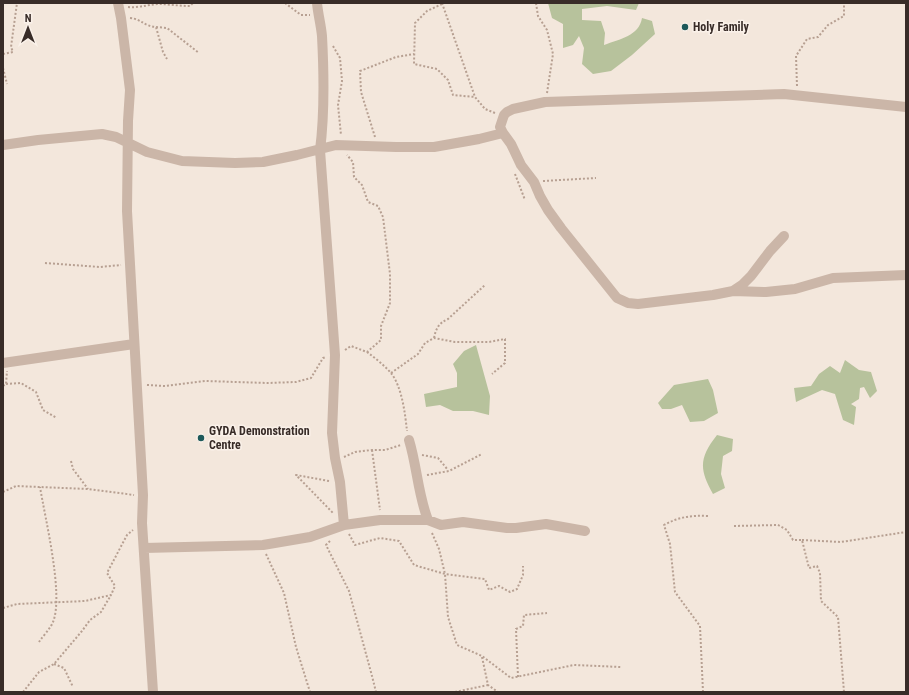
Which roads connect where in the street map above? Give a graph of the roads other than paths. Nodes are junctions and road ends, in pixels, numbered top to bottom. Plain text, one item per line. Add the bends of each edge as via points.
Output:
1 (317, 3) edge
2 (118, 5) edge
3 (906, 107) edge
4 (503, 133) junction
5 (128, 142) junction
6 (3, 145) edge
7 (320, 150) junction
8 (784, 236) dead end
9 (906, 275) edge
10 (733, 291) junction
11 (134, 344) junction
12 (5, 362) edge
13 (409, 440) road end
14 (428, 520) junction
15 (344, 525) junction
16 (585, 531) dead end
17 (144, 548) junction
18 (153, 692) edge

1 - 7 street via 322,36 324,90
2 - 5 street via 130,90
3 - 4 street via 784,94 545,102 513,109 504,115 500,127
4 - 7 street via 434,147 339,145
4 - 10 street via 561,228 622,302 638,304
5 - 6 street via 102,134
5 - 7 street via 147,152 182,161 263,162
5 - 11 street via 127,211
7 - 15 street via 335,355 332,433
8 - 10 street via 747,281
9 - 10 street via 833,278 795,289 766,292
11 - 12 street
11 - 17 street
13 - 14 street
14 - 15 street via 380,520
14 - 16 street via 441,525 463,522 507,528 546,524
15 - 17 street via 310,537 263,546
17 - 18 street

